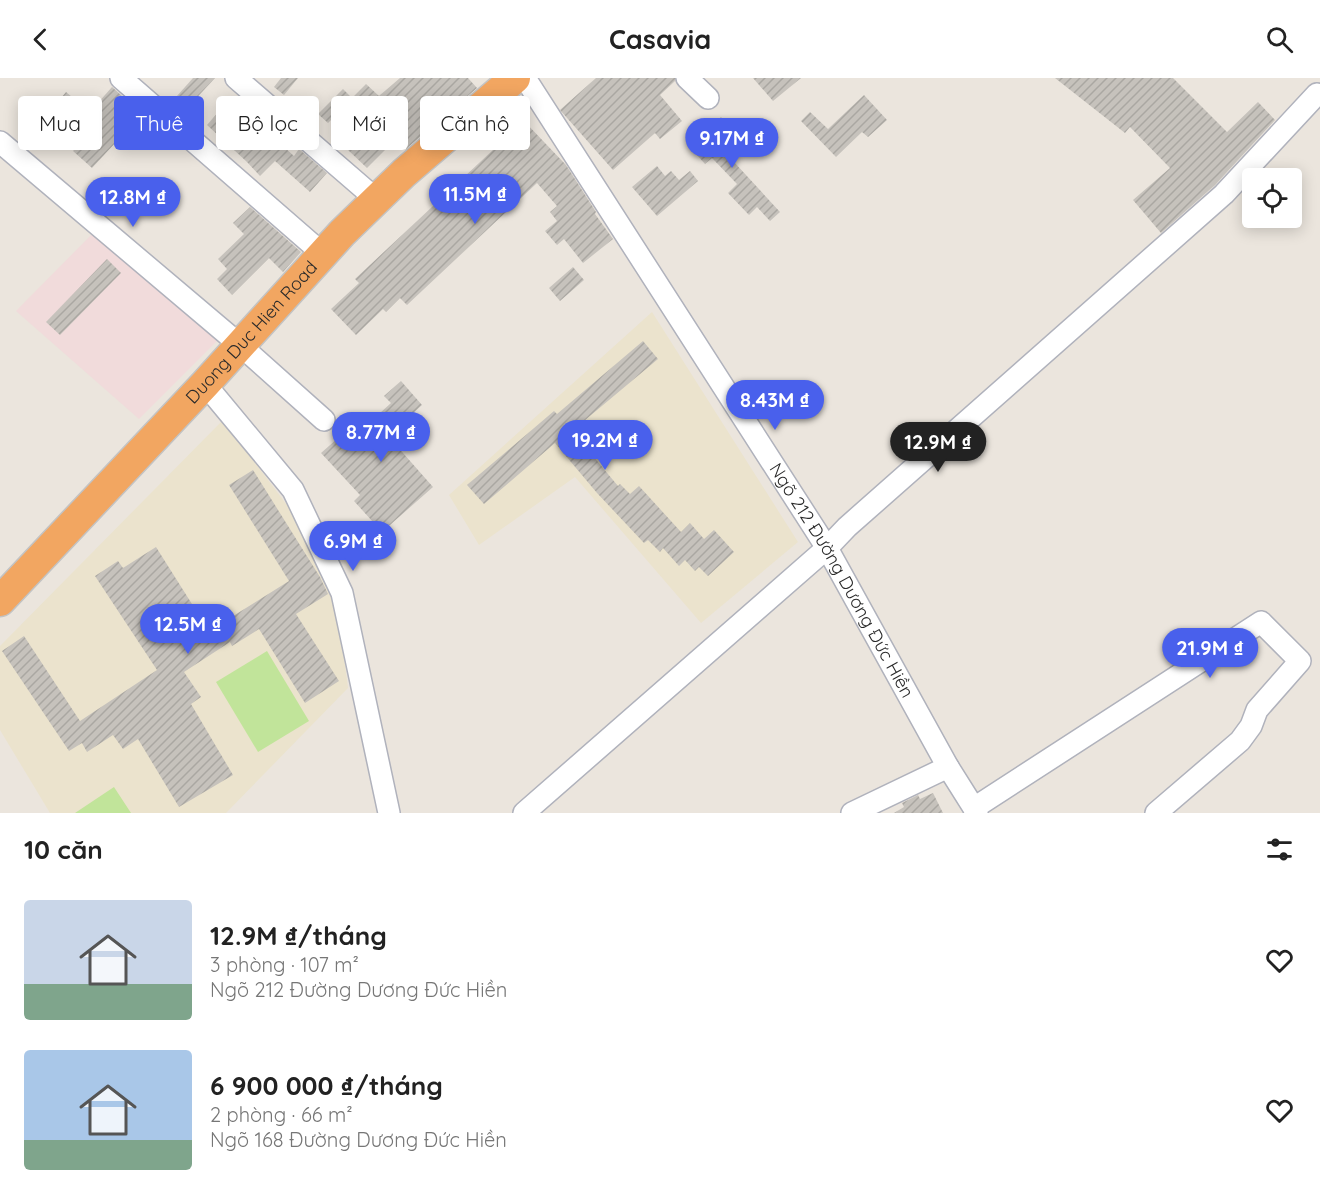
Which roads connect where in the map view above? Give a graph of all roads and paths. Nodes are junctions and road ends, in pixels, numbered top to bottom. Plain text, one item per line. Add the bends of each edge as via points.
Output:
1 (121, 78) edge
2 (236, 78) edge
3 (515, 78) edge
4 (525, 78) edge
5 (687, 78) edge
6 (1316, 89) edge
7 (708, 98) dead end
8 (0, 142) edge
9 (376, 200) junction
10 (323, 254) junction
11 (240, 345) junction
12 (205, 384) junction
13 (324, 420) dead end
14 (827, 548) junction
15 (0, 601) edge
16 (948, 767) junction
17 (975, 810) edge
18 (389, 813) edge
19 (524, 813) edge
20 (852, 813) edge
21 (1156, 813) edge

1 - 10 street
2 - 9 street
3 - 9 highway, Duong Duc Hien Road
4 - 14 street, Ngõ 212 Đường Dương Đức Hiền
5 - 7 street
6 - 14 street via 1224,194
8 - 11 street
9 - 10 highway, Duong Duc Hien Road
10 - 11 highway, Duong Duc Hien Road
11 - 12 highway, Duong Duc Hien Road
11 - 13 street
12 - 15 highway, Duong Duc Hien Road
12 - 18 street via 294,490 342,593
14 - 16 street, Ngõ 212 Đường Dương Đức Hiền
14 - 19 street
16 - 17 street, Ngõ 212 Đường Dương Đức Hiền
16 - 20 street
17 - 21 street via 1261,622 1300,662 1257,710 1240,741

